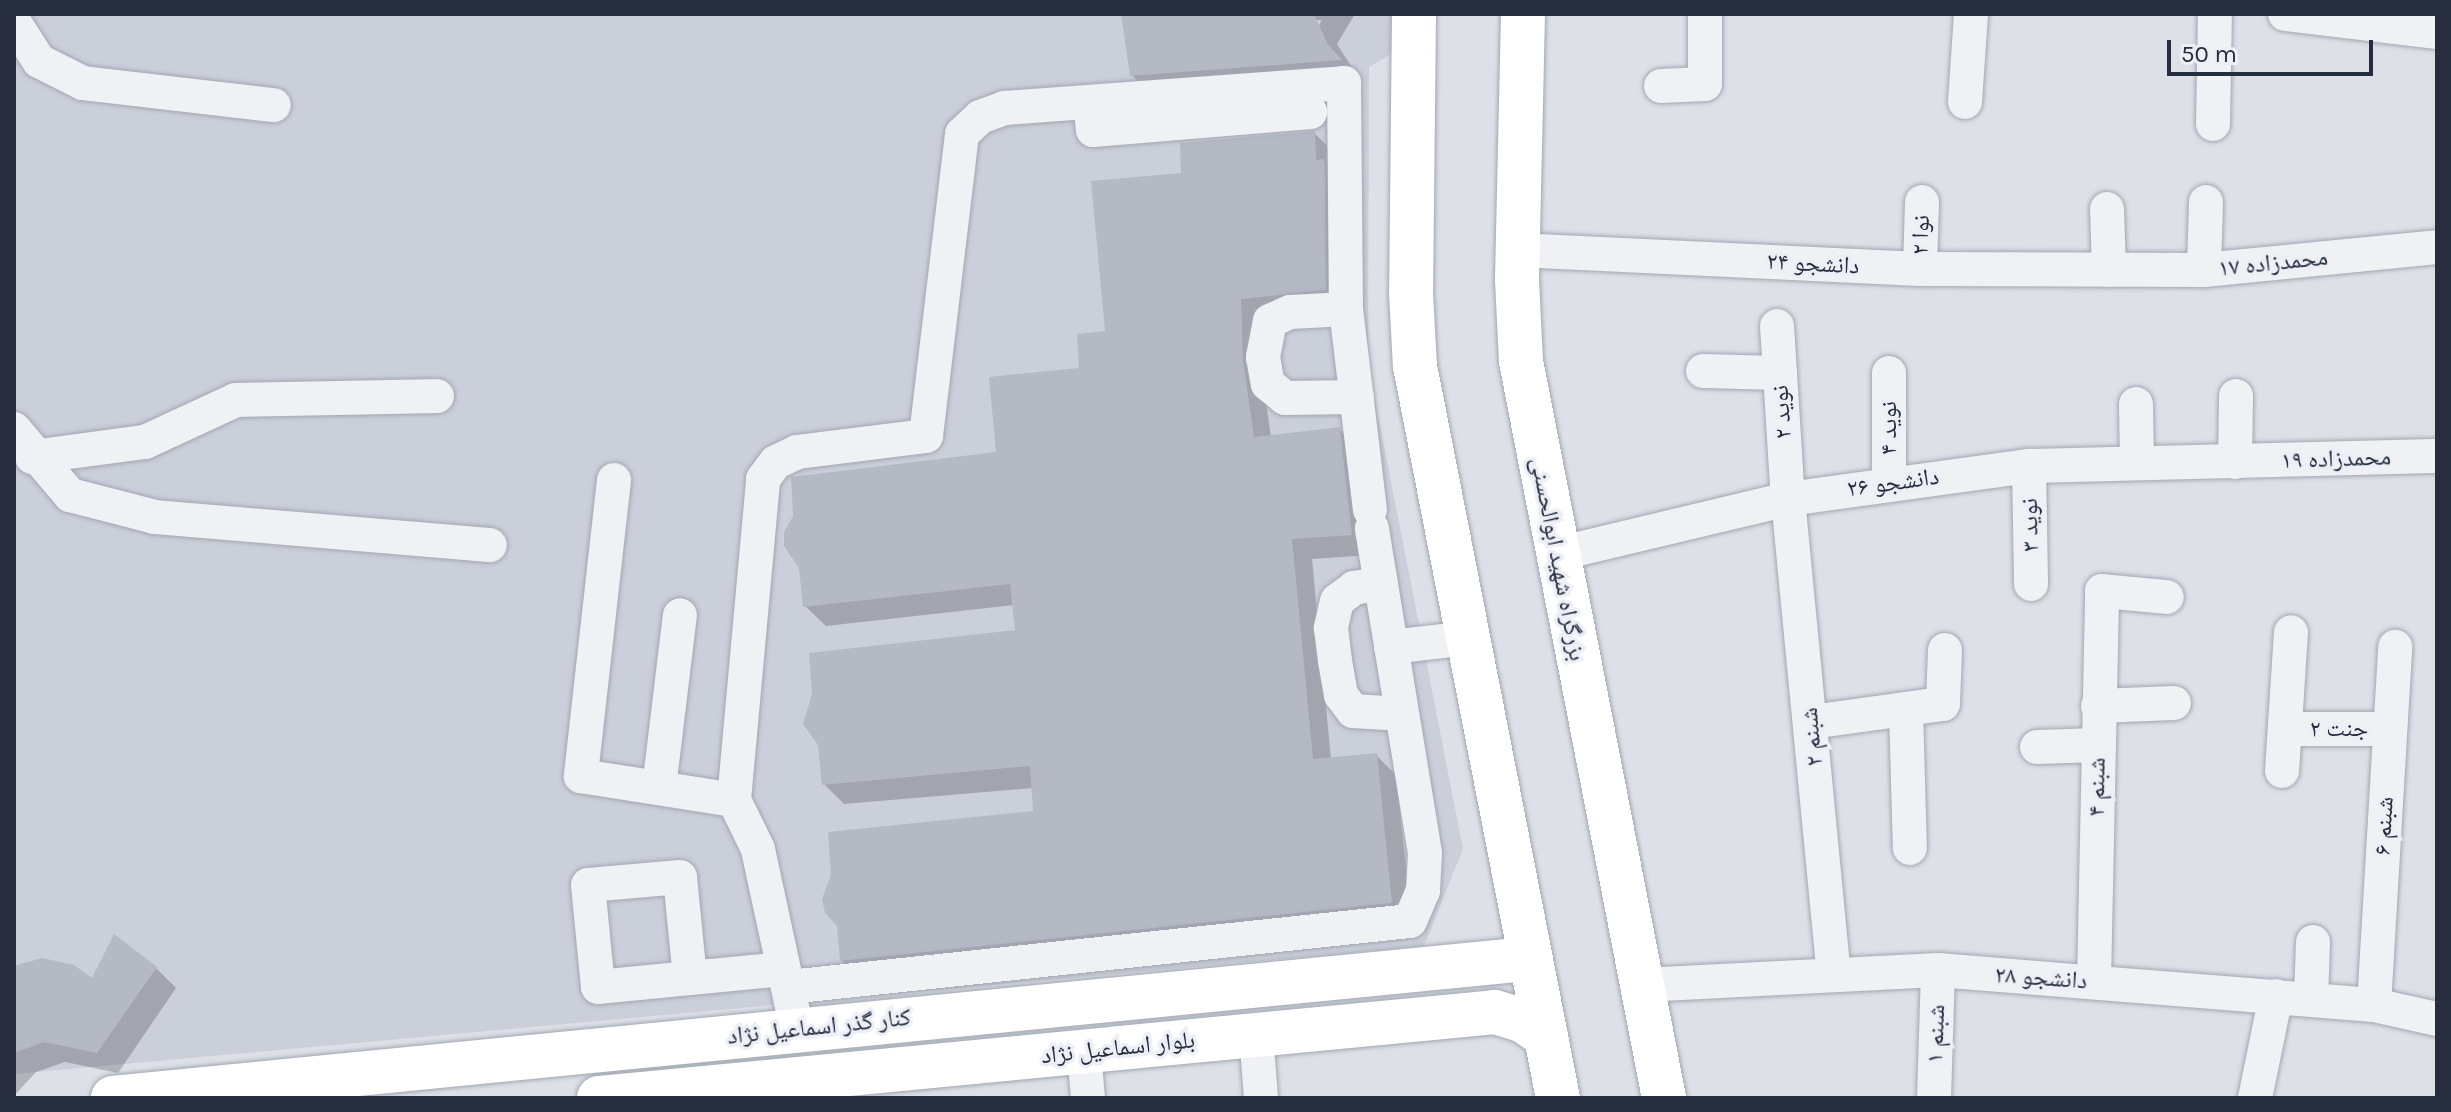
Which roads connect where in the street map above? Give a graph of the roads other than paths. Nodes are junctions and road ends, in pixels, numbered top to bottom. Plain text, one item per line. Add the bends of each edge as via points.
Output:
1 (1414, 14) edge
2 (1523, 14) edge
3 (1705, 14) edge
4 (1971, 14) edge
5 (2215, 14) edge
6 (2285, 14) edge
7 (14, 22) edge
8 (2437, 32) edge
9 (1661, 86) dead end
10 (1090, 102) junction
11 (1965, 102) dead end
12 (274, 105) dead end
13 (1310, 112) dead end
14 (2213, 124) dead end
15 (1922, 202) dead end
16 (2206, 202) dead end
17 (2107, 209) dead end
18 (2437, 247) edge
19 (1517, 250) junction
20 (1920, 269) junction
21 (2109, 270) junction
22 (2204, 270) junction
23 (1346, 309) junction
24 (1777, 326) dead end
25 (1703, 371) dead end
26 (1780, 373) junction
27 (1889, 373) dead end
28 (437, 396) dead end
29 (2236, 396) dead end
30 (1357, 397) junction
31 (2136, 404) dead end
32 (23, 443) edge
33 (2437, 456) edge
34 (2235, 462) junction
35 (2137, 463) junction
36 (2029, 466) junction
37 (614, 480) dead end
38 (1889, 483) junction
39 (1788, 499) junction
40 (490, 545) dead end
41 (1557, 554) junction
42 (1381, 584) junction
43 (2031, 584) dead end
44 (2167, 597) dead end
45 (680, 615) dead end
46 (2291, 632) dead end
47 (1469, 638) junction
48 (1391, 647) junction
49 (2395, 647) dead end
50 (1945, 650) dead end
51 (2174, 703) dead end
52 (2098, 706) junction
53 (1906, 709) junction
54 (1402, 714) junction
55 (1811, 722) junction
56 (2289, 729) junction
57 (2390, 729) junction
58 (2098, 745) junction
59 (2037, 747) dead end
60 (2282, 771) dead end
61 (659, 788) junction
62 (734, 800) junction
63 (1910, 848) dead end
64 (1515, 880) junction
65 (2313, 942) dead end
66 (1525, 959) junction
67 (1938, 970) junction
68 (1834, 975) junction
69 (690, 978) dead end
70 (786, 978) junction
71 (2094, 982) junction
72 (1642, 985) junction
73 (2276, 996) junction
74 (2311, 999) junction
75 (2374, 1005) junction
76 (1495, 1012) junction
77 (2437, 1019) edge
78 (797, 1030) junction
79 (1256, 1033) junction
80 (1546, 1036) junction
81 (1084, 1052) junction
82 (734, 1092) edge
83 (113, 1098) edge
84 (599, 1098) edge
85 (607, 1098) edge
86 (1088, 1098) edge
87 (1261, 1098) edge
88 (1558, 1098) edge
89 (1664, 1098) edge
90 (1934, 1098) edge
91 (2255, 1098) edge

1 - 47 main road via 1413,342
2 - 19 main road, بزرگراه شهید ابوالحسنی
3 - 9 street via 1705,84
4 - 11 street
5 - 14 street
6 - 8 street
7 - 12 street via 39,61 83,83
10 - 13 street via 1093,130
10 - 23 street via 1344,83
10 - 62 street via 1005,108 980,117 962,134 926,436 797,452 776,462 763,479
15 - 20 street, نوا ۲
16 - 22 street
17 - 21 street
18 - 22 street, محمدزاده ۱۷
19 - 20 street, دانشجو ۲۴
19 - 41 main road, بزرگراه شهید ابوالحسنی via 1521,361
20 - 21 street, دانشجو ۲۴
21 - 22 street, محمدزاده ۱۷
23 - 30 street
23 - 30 street via 1290,312 1270,321 1263,357 1268,384 1285,398
24 - 26 street, نوید ۲
25 - 26 street
26 - 39 street, نوید ۲
27 - 38 street, نوید ۴
28 - 32 street via 236,400 145,442
29 - 34 street
30 - 42 street
31 - 35 street
32 - 40 street via 70,495 155,517
33 - 34 street, محمدزاده ۱۹
34 - 35 street, دانشجو ۲۶
35 - 36 street, دانشجو ۲۶
36 - 38 street, دانشجو ۲۶
36 - 43 street, نوید ۳
37 - 61 street via 581,776
38 - 39 street, دانشجو ۲۶
39 - 41 street, دانشجو ۲۶
39 - 55 street, شبنم ۲
41 - 72 main road, بزرگراه شهید ابوالحسنی
42 - 48 street
42 - 54 street via 1354,588 1337,601 1331,628 1335,661 1341,695 1353,711
44 - 52 street, شبنم ۴ via 2102,591
45 - 61 street
46 - 56 street
47 - 48 street
47 - 64 main road
48 - 54 street
49 - 57 street, شبنم ۶
50 - 53 street via 1943,704
51 - 52 street
52 - 58 street, شبنم ۴
53 - 55 street
53 - 63 street
54 - 70 street via 1425,853 1423,891 1410,921
55 - 68 street, شبنم ۲
56 - 57 street, جنت ۲
56 - 60 street
57 - 75 street, شبنم ۶
58 - 59 street
58 - 71 street, شبنم ۴
61 - 62 street
62 - 70 street via 758,849
64 - 66 main road
64 - 80 main road
65 - 74 street
66 - 76 main road via 1522,976
66 - 78 main road, کنار گذر اسماعیل نژاد
67 - 68 street, دانشجو ۲۸
67 - 71 street, دانشجو ۲۸
67 - 90 street, شبنم ۱
68 - 72 street, دانشجو ۲۸
69 - 70 street
70 - 78 street
71 - 73 street, دانشجو ۲۸
72 - 89 main road, بزرگراه شهید ابوالحسنی
73 - 74 street, دانشجو ۲۸
73 - 91 street
74 - 75 street, دانشجو ۲۸
75 - 77 street, دانشجو ۲۸
76 - 79 main road, بلوار اسماعیل نژاد
76 - 80 main road via 1522,1020
78 - 83 main road, کنار گذر اسماعیل نژاد
79 - 81 main road, بلوار اسماعیل نژاد
79 - 87 street
80 - 88 main road
81 - 82 main road, بلوار اسماعیل نژاد
81 - 86 street
82 - 85 main road, بلوار اسماعیل نژاد
84 - 85 main road, بلوار اسماعیل نژاد

